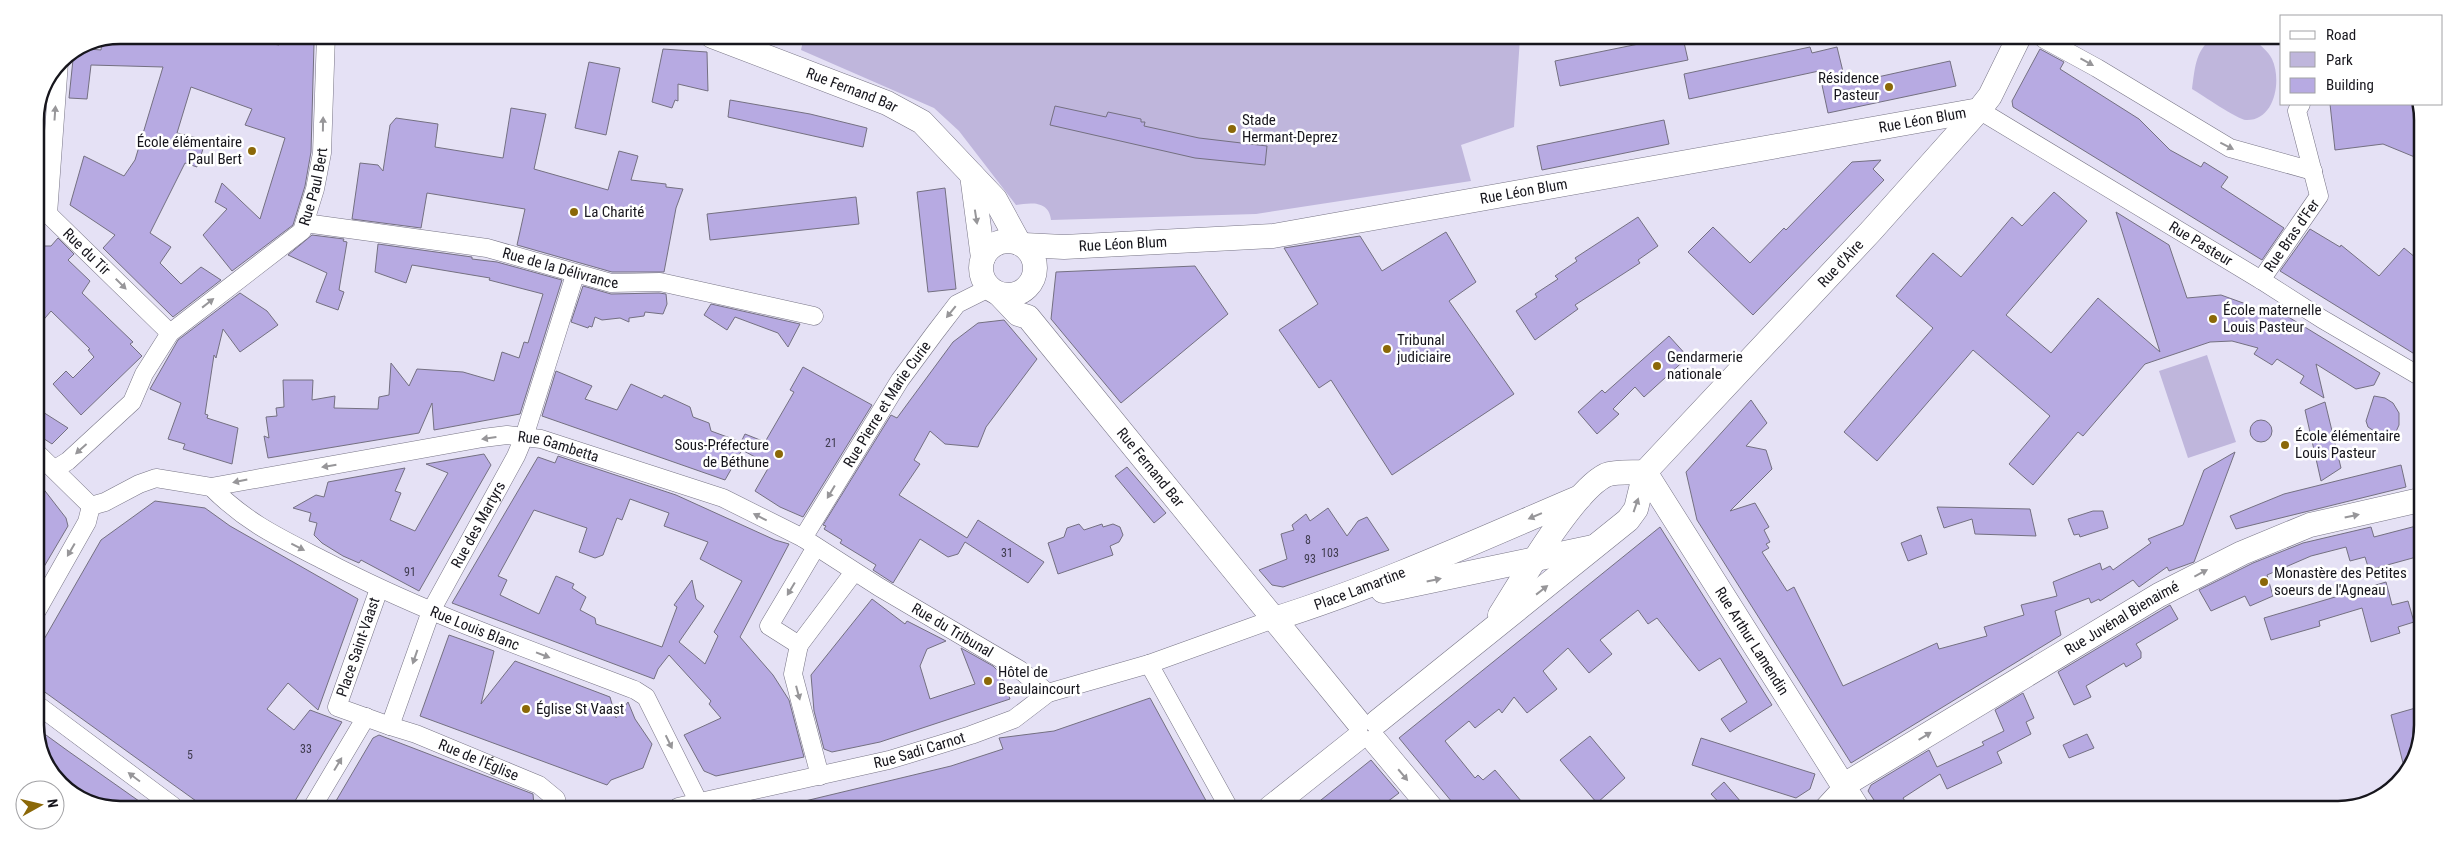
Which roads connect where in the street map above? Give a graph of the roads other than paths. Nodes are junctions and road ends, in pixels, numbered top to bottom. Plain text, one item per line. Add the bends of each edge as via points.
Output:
1 (326, 44) edge
2 (733, 44) edge
3 (2016, 44) edge
4 (2053, 44) edge
5 (57, 77) edge
6 (2300, 105) edge
7 (1979, 110) junction
8 (2313, 171) junction
9 (972, 175) junction
10 (44, 198) edge
11 (44, 218) edge
12 (306, 223) junction
13 (982, 258) junction
14 (1027, 259) junction
15 (575, 275) junction
16 (2261, 280) junction
17 (994, 291) junction
18 (814, 316) dead end
19 (1028, 317) junction
20 (170, 333) junction
21 (2414, 373) edge
22 (524, 437) junction
23 (44, 459) edge
24 (55, 469) junction
25 (1645, 472) junction
26 (212, 487) junction
27 (1580, 497) junction
28 (2414, 501) edge
29 (91, 506) junction
30 (810, 543) junction
31 (1598, 546) junction
32 (1536, 559) junction
33 (854, 572) junction
34 (879, 587) joint
35 (379, 589) junction
36 (44, 598) edge
37 (1318, 605) junction
38 (431, 612) junction
39 (1274, 619) junction
40 (1490, 630) junction
41 (798, 646) junction
42 (1149, 664) junction
43 (1048, 693) junction
44 (44, 710) edge
45 (366, 718) junction
46 (390, 726) junction
47 (1367, 731) junction
48 (820, 776) junction
49 (1844, 786) junction
50 (166, 801) edge
51 (315, 801) edge
52 (557, 801) edge
53 (699, 801) edge
54 (714, 801) edge
55 (1225, 801) edge
56 (1279, 801) edge
57 (1426, 801) edge
58 (1830, 801) edge
59 (1853, 801) edge

12 -> 1 street, Rue Paul Bert via 322,153
2 - 9 street, Rue Fernand Bar via 903,111 922,122
3 - 7 street, Rue d'Aire via 1990,96
4 -> 8 street via 2230,148
10 -> 5 street, Rue du Tir
6 - 8 street, Rue Bras d'Fer via 2297,111
7 - 14 street, Rue Léon Blum via 1273,236 1064,247
7 - 16 street, Rue Pasteur
7 - 25 street, Rue d'Aire via 1871,231
8 - 16 street, Rue Bras d'Fer via 2319,196
9 -> 13 street
9 - 14 street, Rue Fernand Bar via 995,199
11 -> 20 street, Rue du Tir
12 - 15 street, Rue de la Délivrance via 487,248
20 -> 12 street, Rue Paul Bert via 302,231
13 - 14 street via 994,245 1011,240
13 - 17 street via 981,274
14 - 17 street via 1017,294 1008,296
14 - 19 street via 1033,294
15 - 18 street, Rue de la Délivrance via 610,283 660,282
15 - 22 street, Rue des Martyrs
16 - 21 street, Rue Pasteur
17 - 19 street, Rue Fernand Bar via 1018,314
17 -> 30 street, Rue Pierre et Marie Curie via 958,304 928,341 900,380
19 - 39 street, Rue Fernand Bar
20 -> 24 street, Rue Paul Bert via 144,374 132,402 106,428
22 -> 26 street, Rue Gambetta via 483,438
30 -> 22 street, Rue Gambetta via 723,498 542,439
22 - 38 street, Rue des Martyrs
23 - 24 street
24 - 29 street
25 - 27 street, Place Lamartine via 1607,475
31 -> 25 street, Place Lamartine via 1636,509
25 - 49 street, Rue Arthur Lamendin
26 - 29 street via 156,478
26 -> 35 street, Rue Louis Blanc via 255,525
27 - 32 street, Place Lamartine
27 -> 37 street, Place Lamartine
49 -> 28 street, Rue Juvénal Bienaimé via 2159,595 2242,553 2310,525
29 -> 36 street via 87,522
30 - 33 street, Rue Gambetta
30 -> 41 street, Rue Pierre et Marie Curie via 769,626
31 - 32 street, Place Lamartine
40 -> 31 street, Place Lamartine
37 -> 32 street, Place Lamartine
32 - 40 street, Place Lamartine
33 - 34 street, Rue Gambetta
33 - 41 street
34 - 43 street, Rue du Tribunal via 1020,670
35 - 38 street, Rue Louis Blanc
35 - 45 street, Place Saint-Vaast via 337,707
37 - 39 street
38 -> 46 street
38 -> 53 street, Rue Louis Blanc via 646,697
39 - 42 street
39 - 47 street
40 - 47 street, Place Lamartine
41 -> 48 street via 793,674
42 - 43 street, Rue Sadi Carnot
42 - 55 street
43 - 48 street, Rue Sadi Carnot via 1014,719 971,735 889,760
50 -> 44 street
45 - 46 street, Place Saint-Vaast
51 -> 45 street
46 - 52 street, Rue de l'Église via 539,785
47 - 56 street, Place Lamartine
47 -> 57 street
48 - 54 street, Rue Sadi Carnot
49 - 58 street
49 - 59 street, Rue Arthur Lamendin

